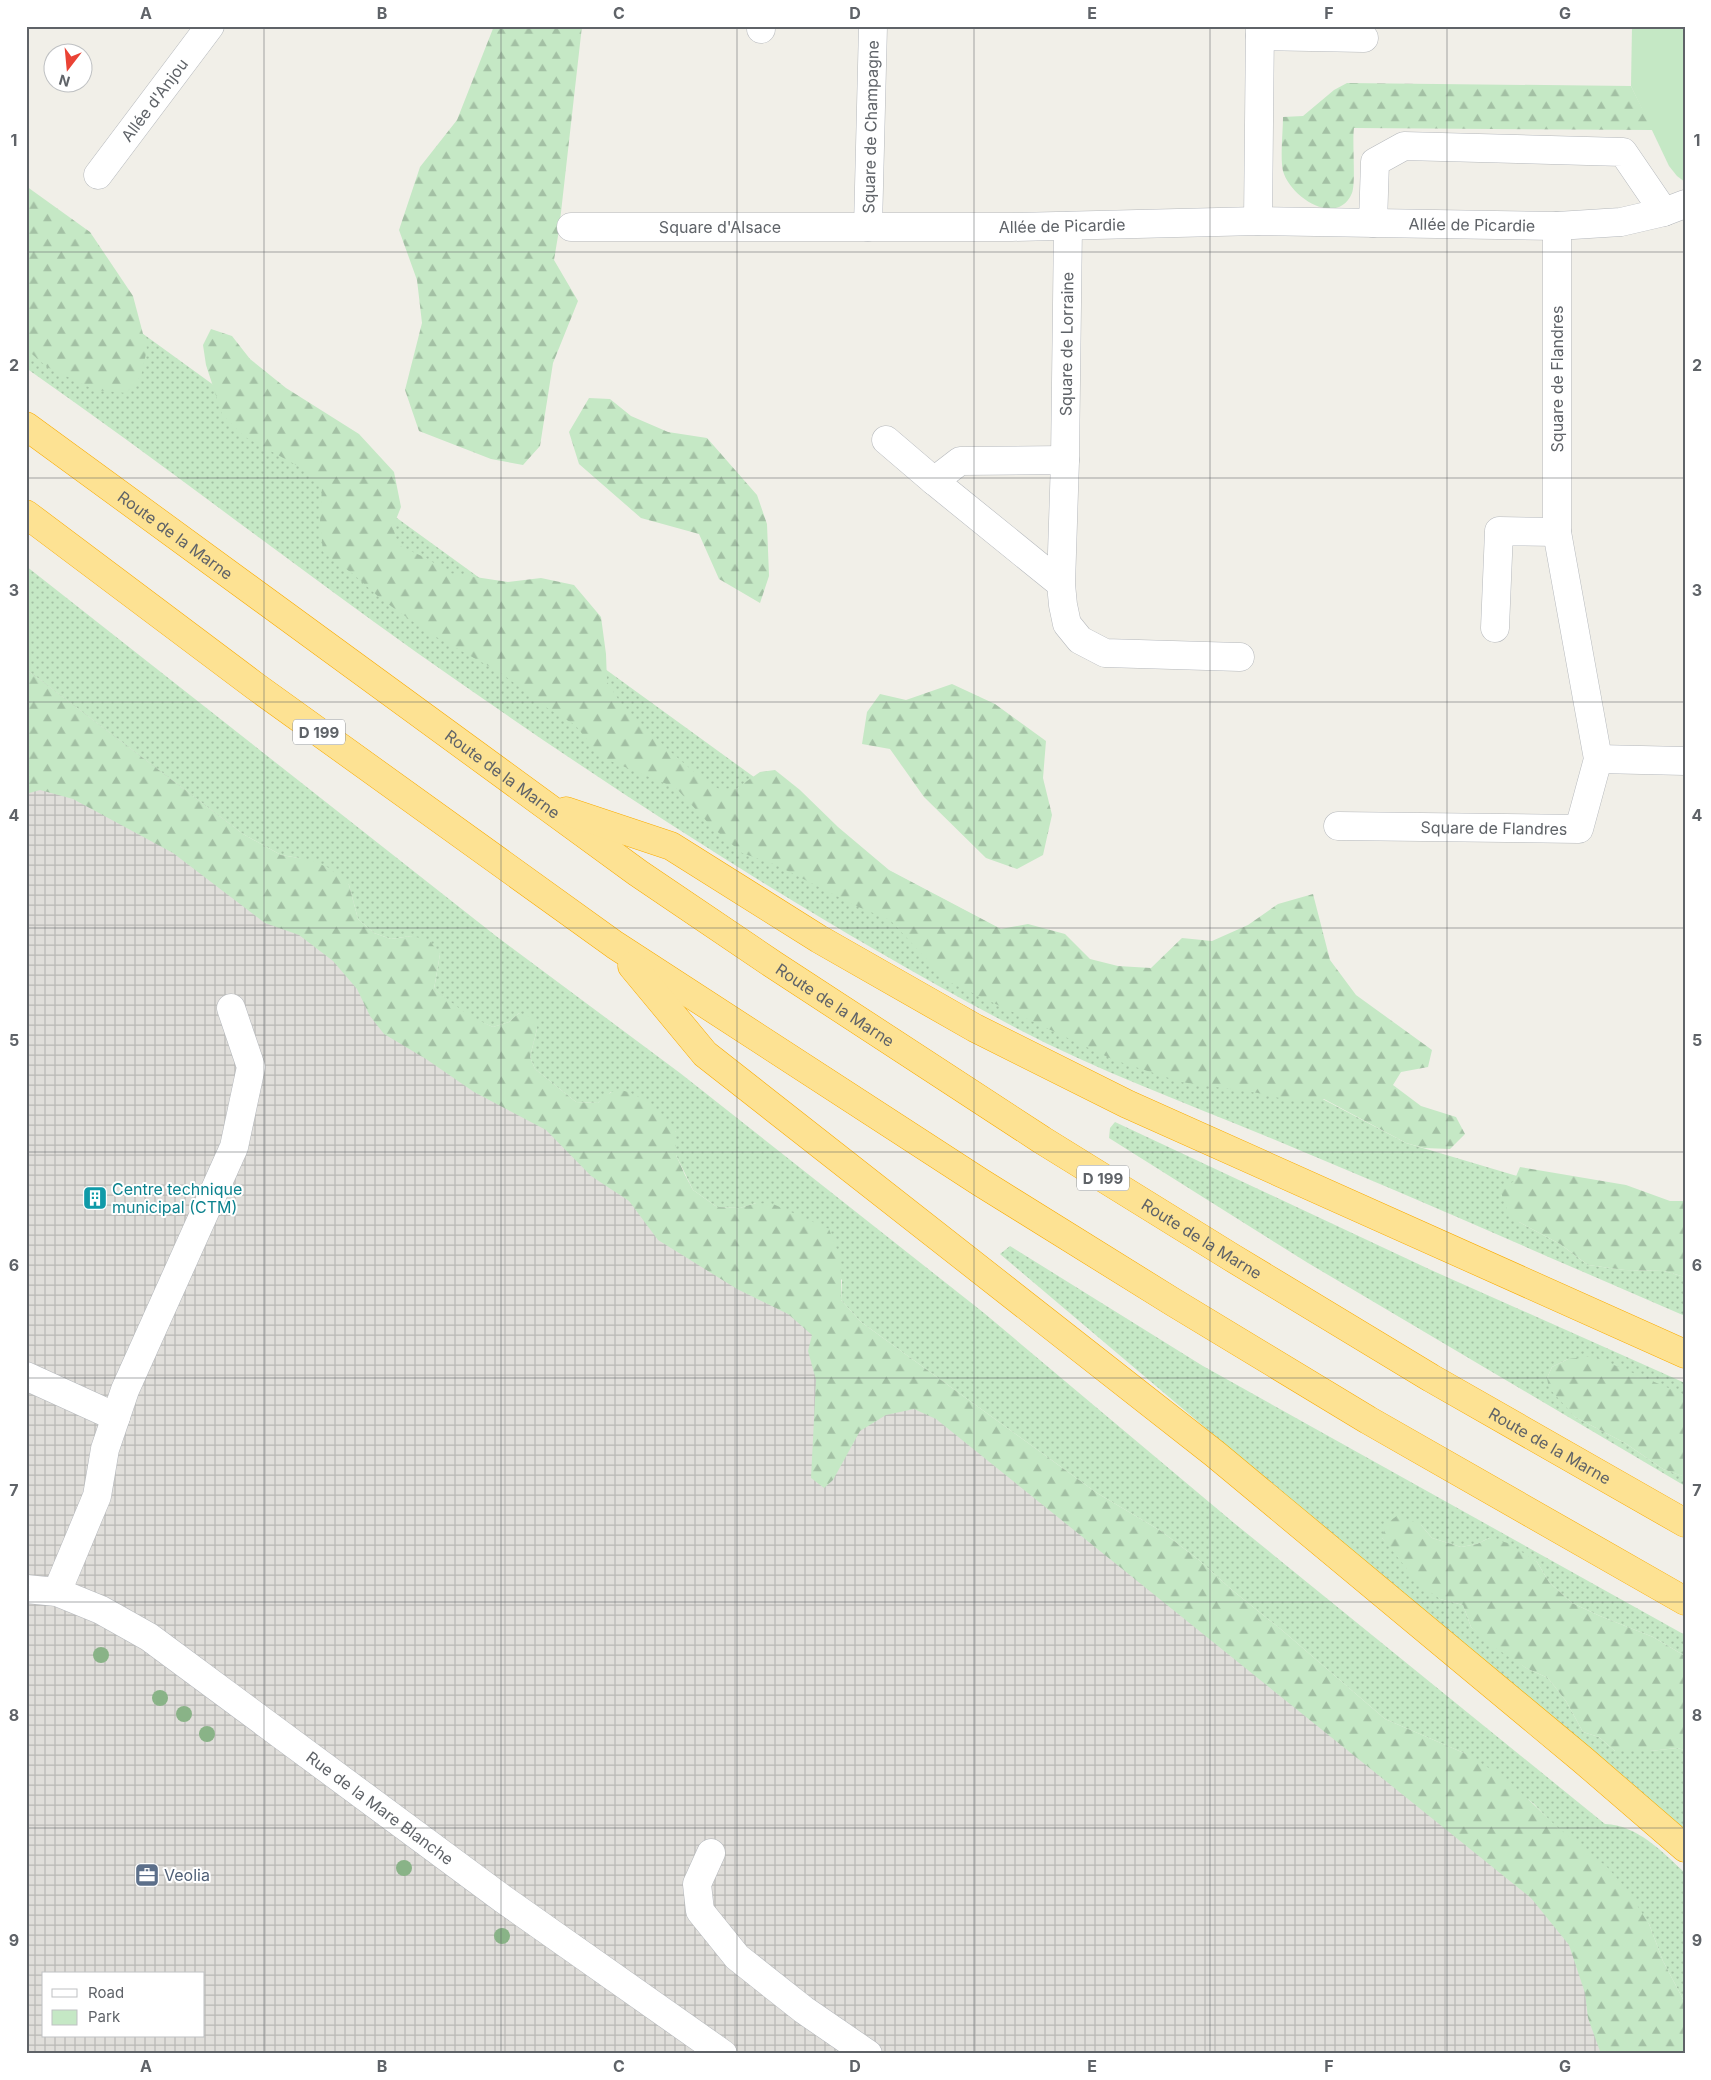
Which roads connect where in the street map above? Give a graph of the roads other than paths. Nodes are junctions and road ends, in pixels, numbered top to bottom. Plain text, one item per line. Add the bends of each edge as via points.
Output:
1 (210, 26) edge
2 (873, 26) edge
3 (1260, 31) edge
4 (1364, 38) dead end
5 (98, 175) dead end
6 (1674, 208) edge
7 (1258, 221) junction
8 (1373, 223) junction
9 (571, 226) dead end
10 (1068, 226) junction
11 (1557, 226) junction
12 (868, 227) junction
13 (26, 426) edge
14 (886, 440) dead end
15 (1064, 460) junction
16 (934, 481) junction
17 (26, 514) edge
18 (1557, 532) junction
19 (1061, 584) junction
20 (1495, 628) dead end
21 (1240, 657) dead end
22 (1598, 759) junction
23 (1685, 761) edge
24 (541, 802) junction
25 (1338, 826) dead end
26 (615, 945) junction
27 (231, 1008) dead end
28 (1685, 1354) edge
29 (26, 1376) edge
30 (116, 1417) junction
31 (1685, 1523) edge
32 (26, 1589) edge
33 (57, 1592) junction
34 (1685, 1601) edge
35 (1685, 1848) edge
36 (711, 1854) dead end
37 (723, 2054) edge
38 (868, 2054) edge

1 - 5 street, Allée d'Anjou
2 - 12 street, Square de Champagne
3 - 4 street
3 - 7 street
6 - 8 street via 1623,152 1404,146 1375,162
6 - 11 street, Allée de Picardie via 1620,222
7 - 8 street, Allée de Picardie
7 - 10 street, Allée de Picardie
8 - 11 street, Allée de Picardie
9 - 12 street, Square d'Alsace
10 - 12 street, Allée de Picardie
10 - 15 street, Square de Lorraine
11 - 18 street, Square de Flandres
13 - 24 highway, Route de la Marne / D 199
14 - 16 street
15 - 16 street via 960,462
15 - 19 street, Square de Lorraine
16 - 19 street
17 - 26 highway, D 199 via 255,686
18 - 20 street via 1498,531
18 - 22 street, Square de Flandres
19 - 21 street, Square de Lorraine via 1067,624 1080,640 1106,653
22 - 23 street
22 - 25 street, Square de Flandres via 1579,829
24 - 28 highway via 671,846 819,939 966,1023 1127,1104
24 - 31 highway, Route de la Marne / D 199 via 774,966 1051,1145 1431,1378
26 - 34 highway, D 199 via 980,1182 1173,1302 1368,1420
26 - 35 highway via 705,1054 1215,1454
27 - 30 street via 251,1067 234,1147 125,1390
29 - 30 street
30 - 33 street via 105,1449 97,1496
32 - 33 street, Rue de la Mare Blanche
33 - 37 street, Rue de la Mare Blanche via 101,1610 149,1638 503,1898
36 - 38 street via 697,1884 700,1911 737,1957 804,2010

